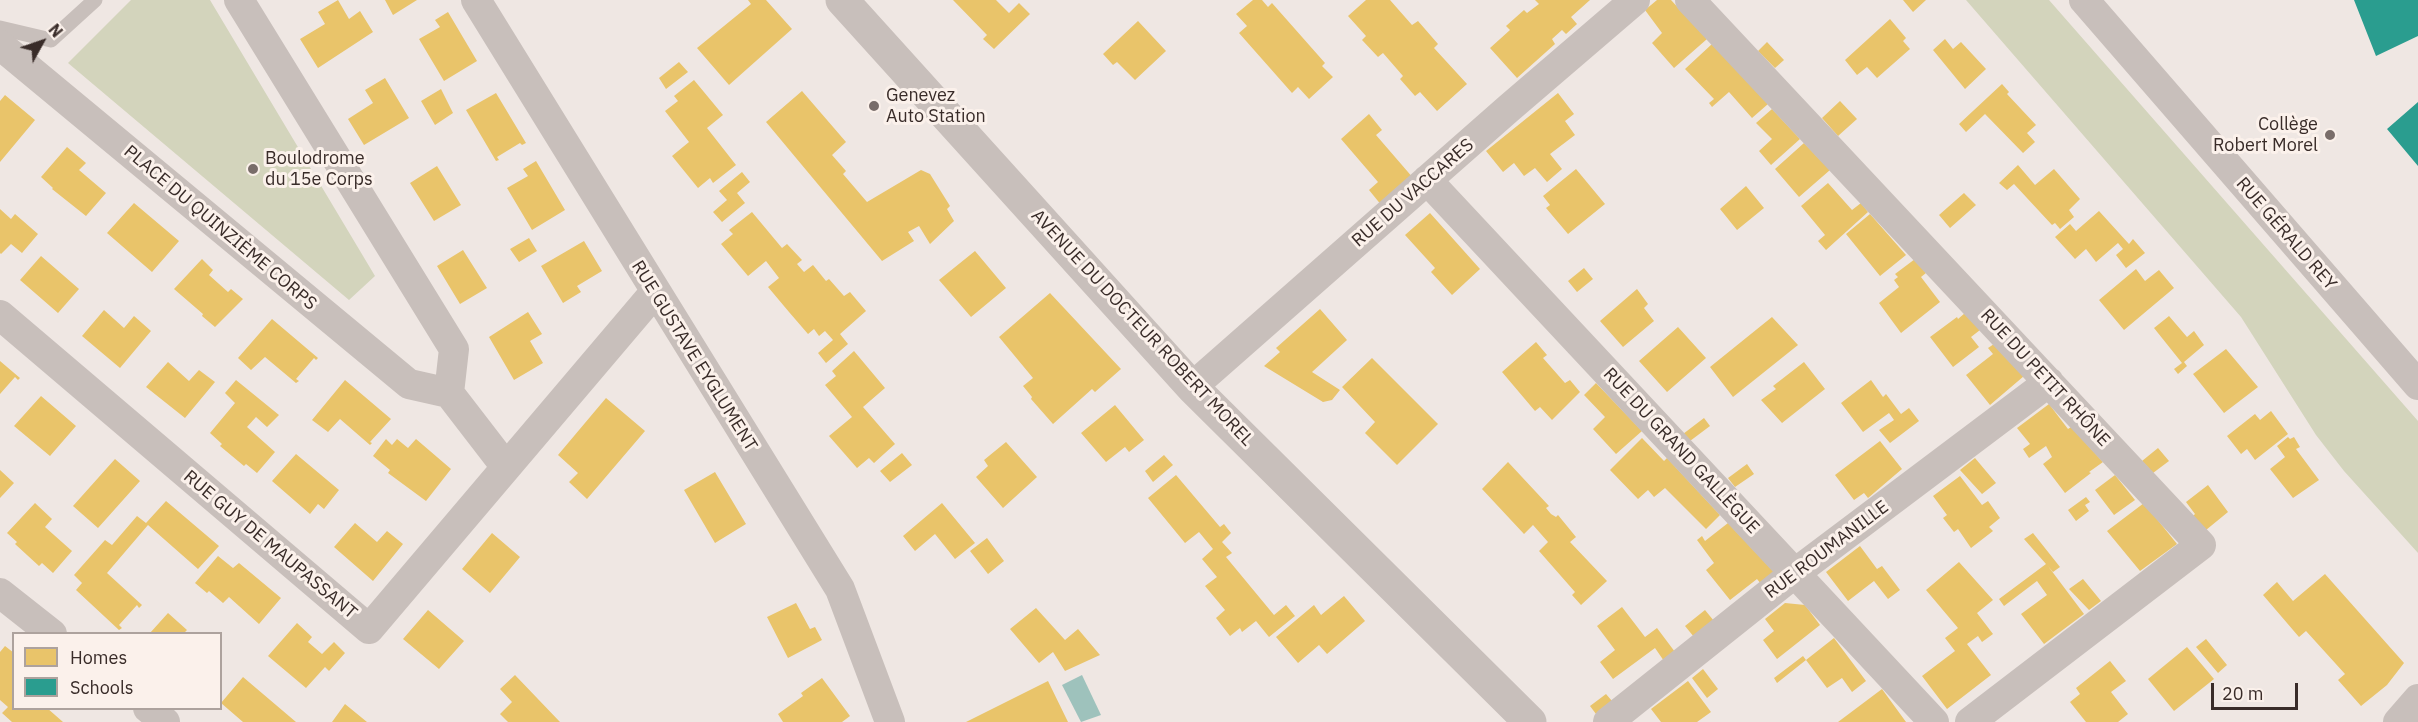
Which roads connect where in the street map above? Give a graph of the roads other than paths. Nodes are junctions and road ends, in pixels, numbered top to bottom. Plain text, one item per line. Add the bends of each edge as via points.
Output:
1 (95, 0) edge
2 (239, 0) edge
3 (476, 0) edge
4 (842, 0) edge
5 (1635, 0) edge
6 (1690, 0) edge
7 (2084, 0) edge
8 (0, 28) edge
9 (0, 45) edge
10 (1427, 180) junction
11 (655, 292) junction
12 (0, 315) edge
13 (2049, 382) junction
14 (2418, 386) edge
15 (1191, 387) junction
16 (449, 393) junction
17 (506, 467) junction
18 (1795, 573) junction
19 (0, 593) edge
20 (51, 632) edge
21 (2418, 699) edge
22 (150, 710) edge
23 (165, 722) edge
24 (890, 722) edge
25 (1530, 722) edge
26 (1608, 722) edge
27 (1934, 722) edge
28 (1970, 722) edge
29 (2398, 722) edge

1 - 8 lane via 51,40
2 - 16 street via 454,350
3 - 11 street, RUE GUSTAVE EYGLUMENT
4 - 15 street, AVENUE DU DOCTEUR ROBERT MOREL
5 - 10 street, RUE DU VACCARES
6 - 13 street, RUE DU PETIT RHÔNE
7 - 14 street, RUE GÉRALD REY
9 - 16 street, PLACE DU QUINZIÈME CORPS via 409,384
10 - 15 street, RUE DU VACCARES
10 - 18 street, RUE DU GRAND GALLÈGUE
11 - 17 street, RUE GUY DE MAUPASSANT
11 - 24 street, RUE GUSTAVE EYGLUMENT via 840,590
12 - 17 street, RUE GUY DE MAUPASSANT via 369,629
13 - 18 street, RUE ROUMANILLE
13 - 28 street, RUE DU PETIT RHÔNE via 2201,545
15 - 25 street, AVENUE DU DOCTEUR ROBERT MOREL
16 - 17 street
18 - 26 street, RUE ROUMANILLE
18 - 27 street, RUE DU GRAND GALLÈGUE
19 - 20 street
21 - 29 street
22 - 23 street

